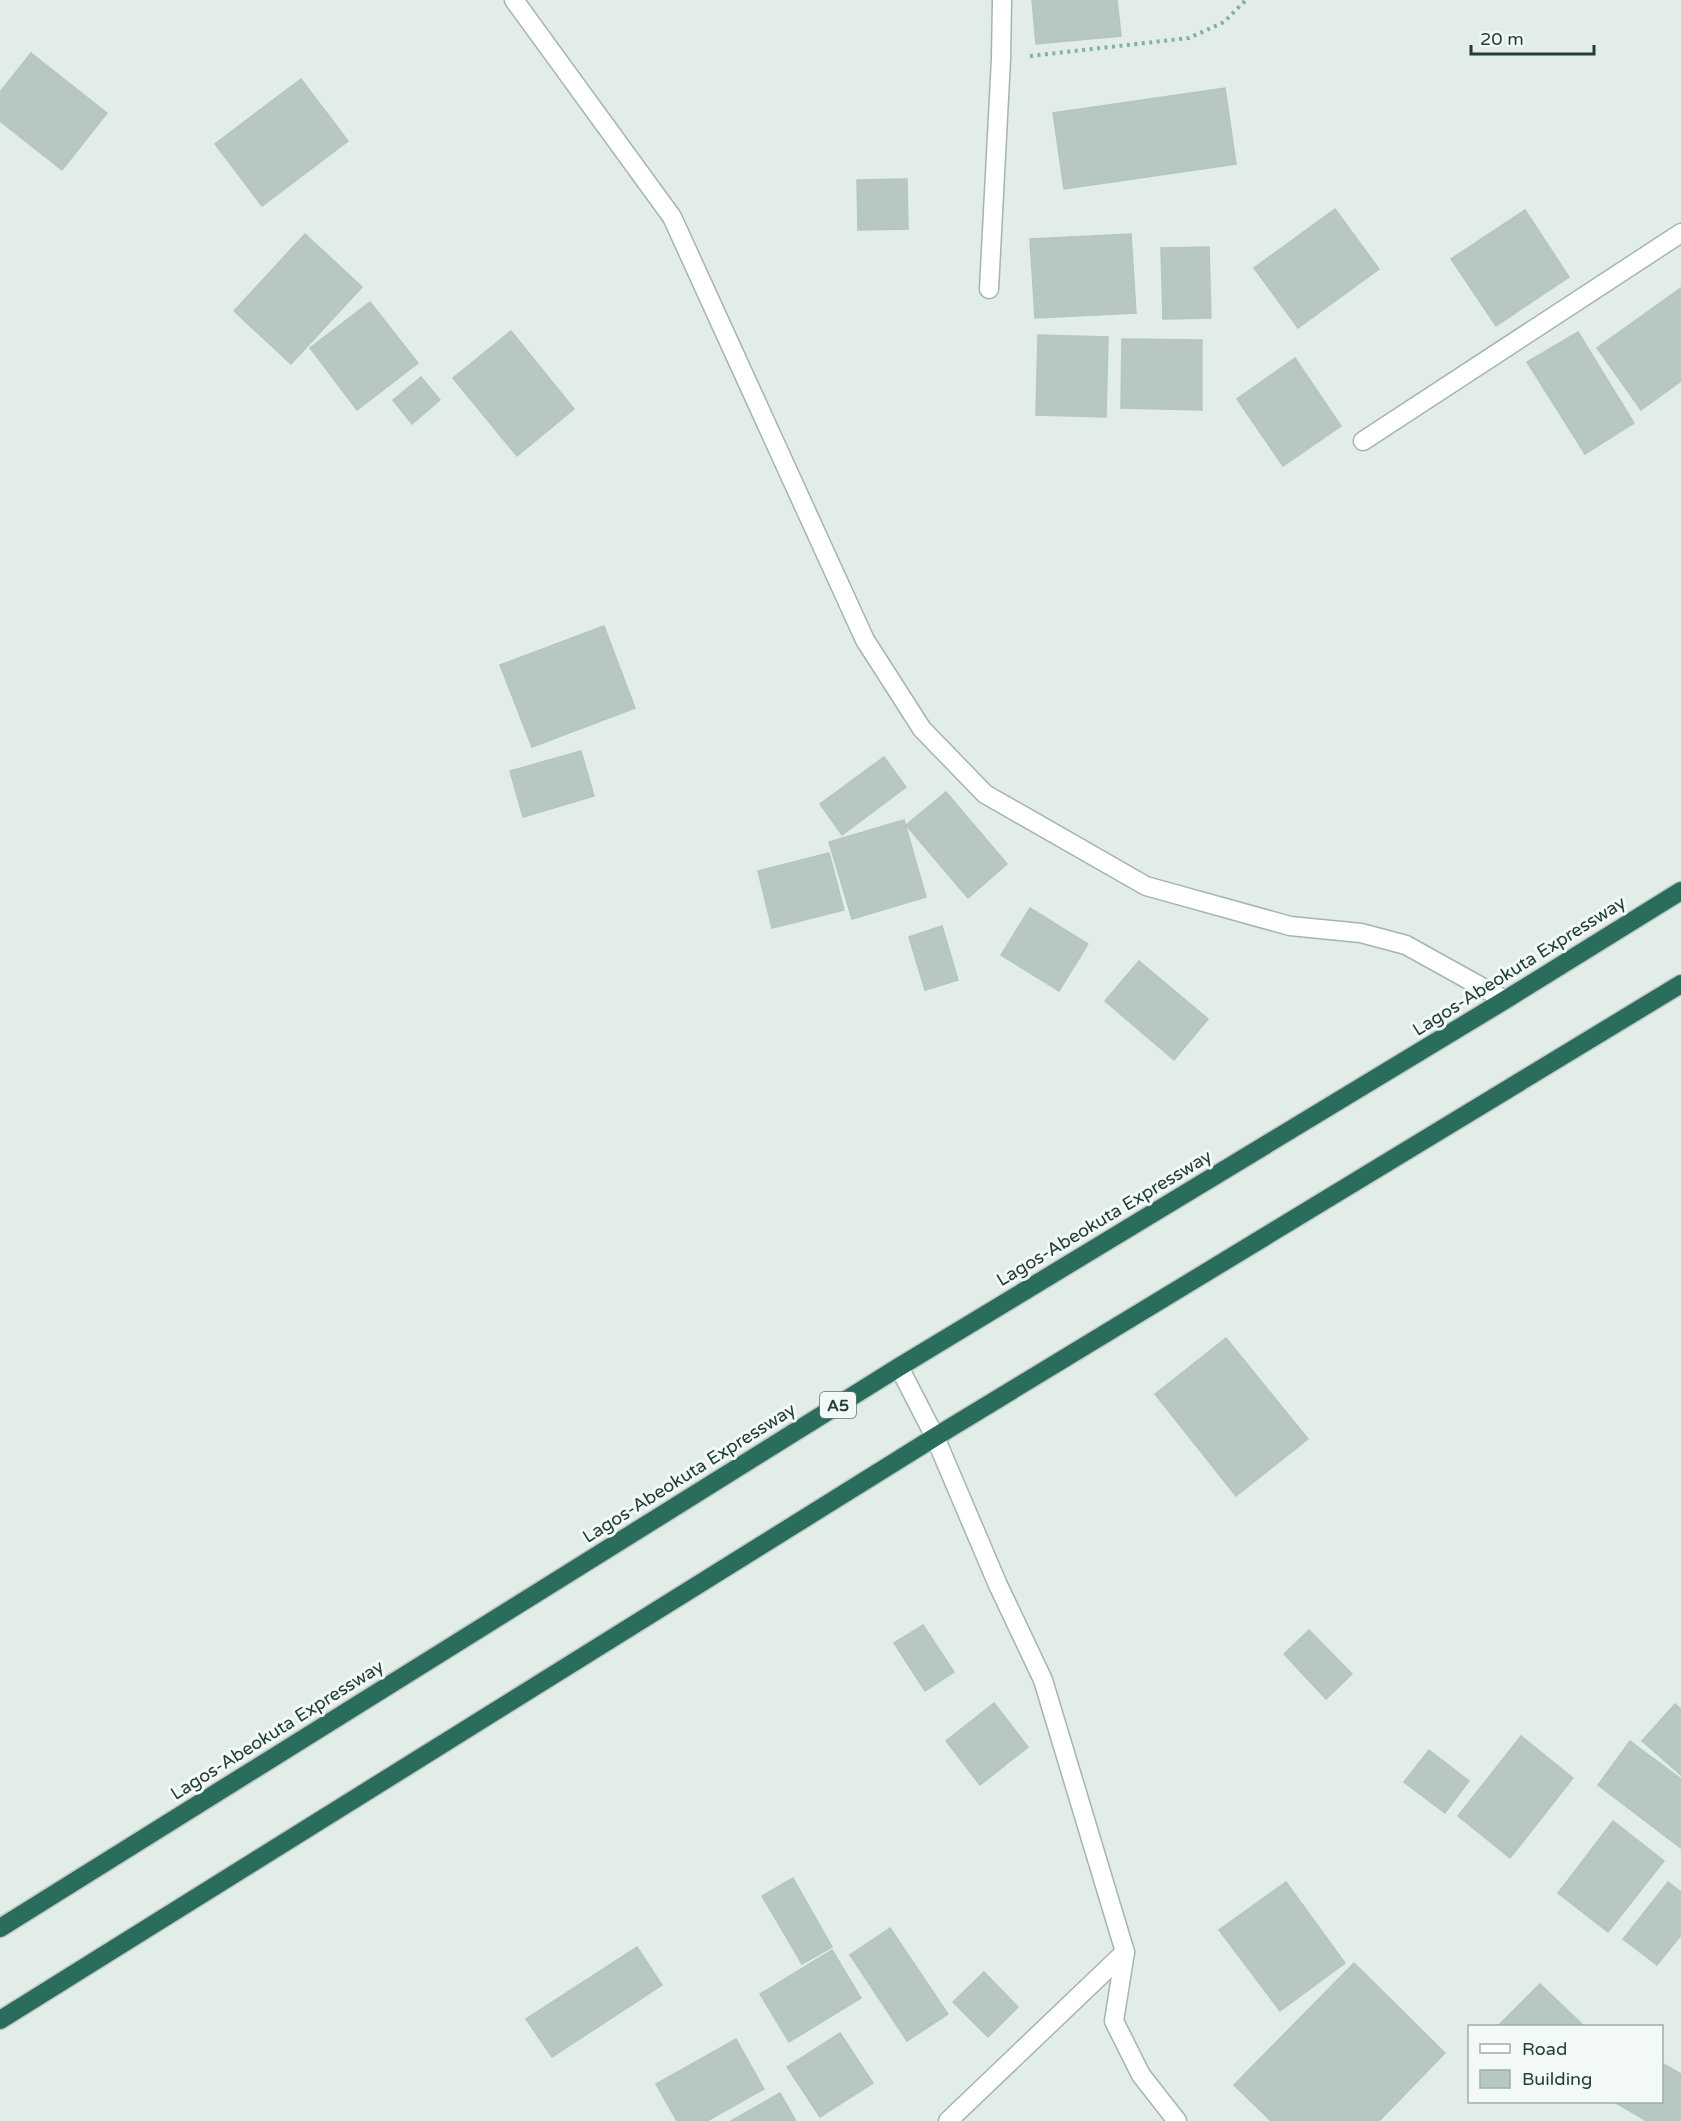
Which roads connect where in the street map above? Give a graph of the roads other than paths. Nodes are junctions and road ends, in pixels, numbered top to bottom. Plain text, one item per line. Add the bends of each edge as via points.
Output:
1 (514, 0) edge
2 (1002, 0) edge
3 (1681, 233) edge
4 (989, 289) dead end
5 (1363, 441) dead end
6 (1681, 891) edge
7 (1681, 984) edge
8 (1504, 1000) junction
9 (899, 1367) junction
10 (935, 1437) junction
11 (0, 1928) edge
12 (1125, 1952) junction
13 (0, 2020) edge
14 (948, 2121) edge
15 (1177, 2121) edge

1 - 8 street via 672,217 865,640 922,729 985,794 1146,886 1290,926 1360,933 1406,945
2 - 4 street
3 - 5 street
6 - 8 highway, Lagos-Abeokuta Expressway / A5
7 - 10 highway
8 - 9 highway, Lagos-Abeokuta Expressway / A5
9 - 10 street
9 - 11 highway, Lagos-Abeokuta Expressway / A5
10 - 12 street via 1042,1680
10 - 13 highway
12 - 14 street
12 - 15 street via 1114,2021 1141,2075

